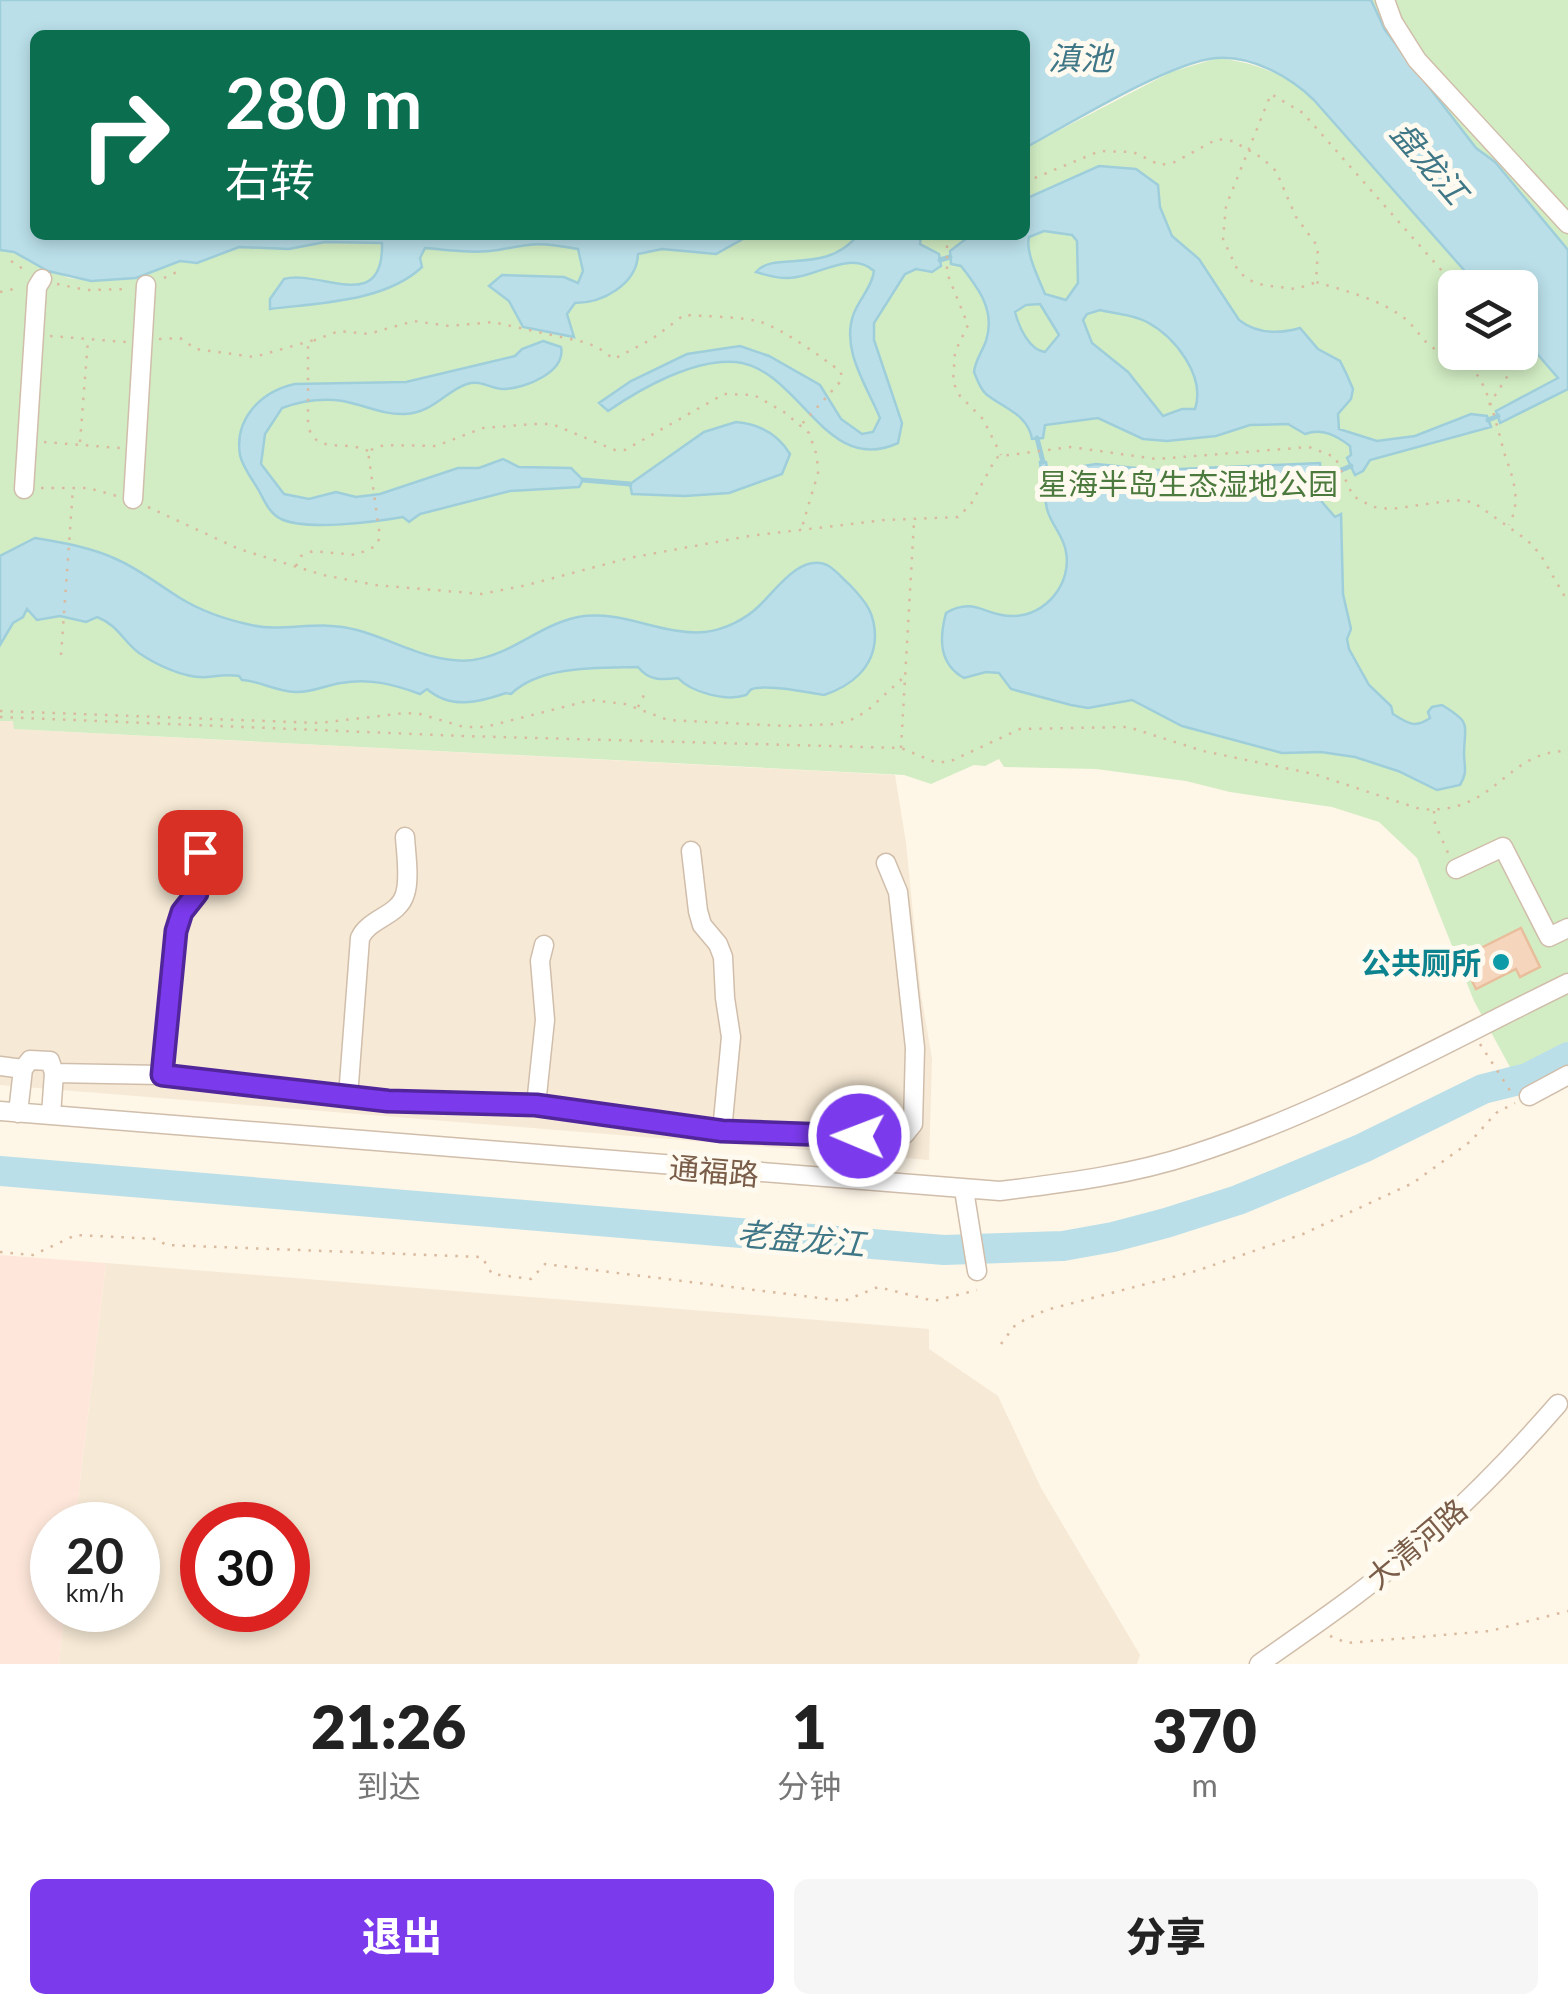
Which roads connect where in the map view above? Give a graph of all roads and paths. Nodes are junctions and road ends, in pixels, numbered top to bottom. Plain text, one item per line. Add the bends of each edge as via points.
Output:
1 (1385, 0) edge
2 (1248, 150) junction
3 (1030, 180) edge
4 (1568, 224) edge
5 (946, 240) edge
6 (11, 261) dead end
7 (1441, 270) edge
8 (179, 271) dead end
9 (42, 279) junction
10 (1316, 282) junction
11 (146, 285) junction
12 (34, 334) junction
13 (88, 339) junction
14 (316, 340) junction
15 (143, 343) junction
16 (1511, 370) edge
17 (1489, 405) junction
18 (800, 426) junction
19 (27, 440) junction
20 (80, 445) junction
21 (136, 450) junction
22 (368, 451) junction
23 (1002, 456) junction
24 (73, 488) junction
25 (24, 490) joint
26 (132, 499) junction
27 (914, 520) junction
28 (1508, 527) junction
29 (802, 528) junction
30 (296, 566) junction
31 (1568, 600) edge
32 (61, 655) dead end
33 (905, 676) junction
34 (646, 690) dead end
35 (636, 709) junction
36 (20, 712) junction
37 (0, 714) edge
38 (20, 719) junction
39 (464, 727) junction
40 (463, 736) junction
41 (901, 748) junction
42 (1568, 751) edge
43 (1434, 810) junction
44 (405, 838) dead end
45 (691, 851) dead end
46 (200, 852) dead end
47 (886, 863) dead end
48 (1456, 869) joint
49 (1568, 928) edge
50 (544, 945) dead end
51 (1568, 983) edge
52 (1472, 1031) junction
53 (0, 1066) edge
54 (23, 1068) junction
55 (54, 1073) junction
56 (162, 1075) junction
57 (1568, 1075) edge
58 (1529, 1096) dead end
59 (348, 1097) junction
60 (536, 1105) junction
61 (9, 1112) edge
62 (50, 1115) junction
63 (722, 1131) junction
64 (964, 1190) junction
65 (0, 1252) edge
66 (980, 1279) joint
67 (1002, 1344) dead end
68 (1558, 1404) dead end
69 (1568, 1612) edge
70 (1310, 1628) junction
71 (1260, 1664) edge

1 - 4 street via 1417,60
2 - 3 path via 1217,140 1160,165 1134,152 1100,151
2 - 7 path via 1270,94 1303,112
2 - 10 path via 1276,171 1296,217 1313,236
2 - 10 path via 1222,223 1229,257 1238,271 1263,285 1296,289
5 - 23 path via 947,266 968,325 954,352 953,382
6 - 9 path
8 - 11 path
9 - 11 path via 86,290
9 - 12 street
10 - 17 path via 1407,320 1432,348 1475,372
11 - 15 street
12 - 13 path
12 - 19 street
13 - 15 path
13 - 20 path
14 - 15 path via 254,357 196,349 180,338
14 - 18 path via 414,321 493,322 598,346 614,359 684,315 751,320 840,372 841,380
14 - 22 path via 308,346 308,424 316,442
15 - 21 street
16 - 17 path
17 - 28 path via 1517,492
18 - 22 path via 754,396 724,394 625,450 552,424 483,428 436,446 384,444
18 - 29 path via 809,433 818,474
19 - 20 path
19 - 25 street
20 - 21 path
21 - 26 street
22 - 30 path via 376,546 356,555 313,551
23 - 27 path via 958,517
23 - 28 path via 1104,450 1156,460 1309,447 1336,457 1353,496 1373,507 1473,502
24 - 25 path
24 - 26 path
24 - 32 path
26 - 30 path via 239,549
27 - 29 path
27 - 33 path
28 - 31 path via 1540,554
29 - 30 path via 629,558 482,594 375,585
33 - 35 path via 868,712 837,724 685,722
33 - 41 path
34 - 35 path
35 - 39 path via 591,700
36 - 37 path
36 - 38 path
36 - 39 path via 319,723 405,713
37 - 38 path
38 - 40 path
39 - 40 path
40 - 41 path
41 - 43 path via 949,762 1020,729 1128,727
42 - 43 path via 1526,762 1465,805
43 - 48 path
44 - 59 street via 406,893 360,938
45 - 63 street via 702,925 723,957 731,1037
46 - 56 street via 197,893 176,931
47 - 63 street via 898,892 915,1048 913,1124 905,1134 890,1136
48 - 49 street via 1503,846 1550,937
50 - 60 street
51 - 52 street, 通福路
52 - 64 street, 通福路 via 1331,1100 1192,1155 1065,1183
52 - 67 path via 1518,1102 1413,1183 1285,1240 1046,1310 1016,1324
53 - 54 street
54 - 55 street via 30,1060 50,1061
54 - 61 street
55 - 56 street
55 - 62 street
56 - 59 street
57 - 58 street
59 - 60 street
60 - 63 street
61 - 62 street, 通福路
62 - 64 street, 通福路
64 - 66 street
65 - 66 path via 33,1255 76,1236 482,1257 492,1274 531,1280 546,1264 844,1301 878,1288 934,1300
68 - 70 street, 大清河路 via 1426,1539
69 - 70 path via 1490,1631 1347,1644
70 - 71 street, 大清河路

